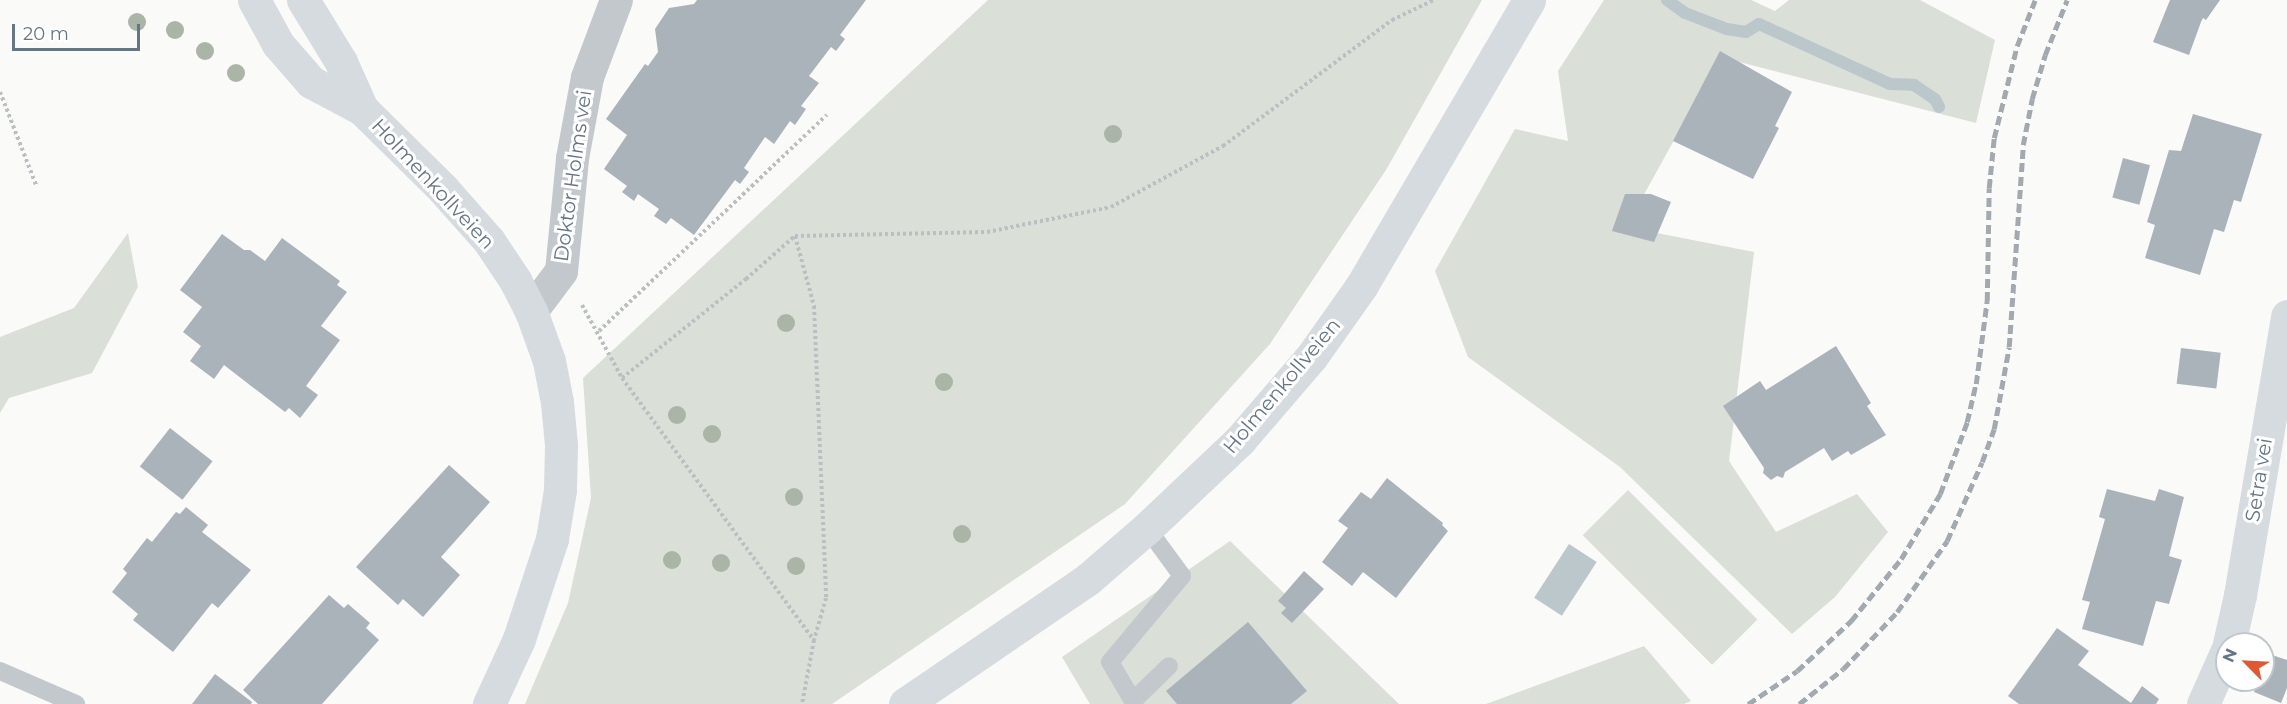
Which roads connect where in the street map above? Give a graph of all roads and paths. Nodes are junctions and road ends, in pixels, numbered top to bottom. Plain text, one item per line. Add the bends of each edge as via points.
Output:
1 (254, 0) edge
2 (303, 0) edge
3 (616, 0) edge
4 (1434, 0) edge
5 (1529, 0) edge
6 (0, 92) edge
7 (362, 109) junction
8 (827, 116) dead end
9 (36, 185) dead end
10 (795, 236) junction
11 (561, 271) junction
12 (531, 311) junction
13 (2287, 316) edge
14 (599, 331) junction
15 (622, 378) junction
16 (1147, 528) junction
17 (2232, 632) edge
18 (814, 640) junction
19 (1169, 666) dead end
20 (0, 671) edge
21 (2215, 677) edge
22 (76, 704) edge
23 (489, 704) edge
24 (802, 704) edge
25 (905, 704) edge
26 (2203, 704) edge

1 - 7 main road, Holmenkollveien via 278,44 312,82
2 - 7 main road, Holmenkollveien via 341,62
3 - 11 street, Doktor Holms vei via 587,77 572,158
4 - 10 path via 1392,20 1223,146 1111,207 987,232
5 - 16 main road, Holmenkollveien via 1362,285 1318,347 1240,440
6 - 9 path
7 - 12 main road, Holmenkollveien via 489,241
8 - 14 path
10 - 15 path
10 - 18 path via 814,306 826,598
11 - 12 street, Doktor Holms vei
11 - 14 path
12 - 23 main road, Holmenkollveien via 549,361 557,402 560,490 539,585
13 - 17 main road, Setra vei
14 - 15 path
15 - 18 path
16 - 19 lane via 1182,576 1110,662 1133,701
16 - 25 main road, Holmenkollveien via 1070,592
18 - 24 path
20 - 22 lane
21 - 26 main road

